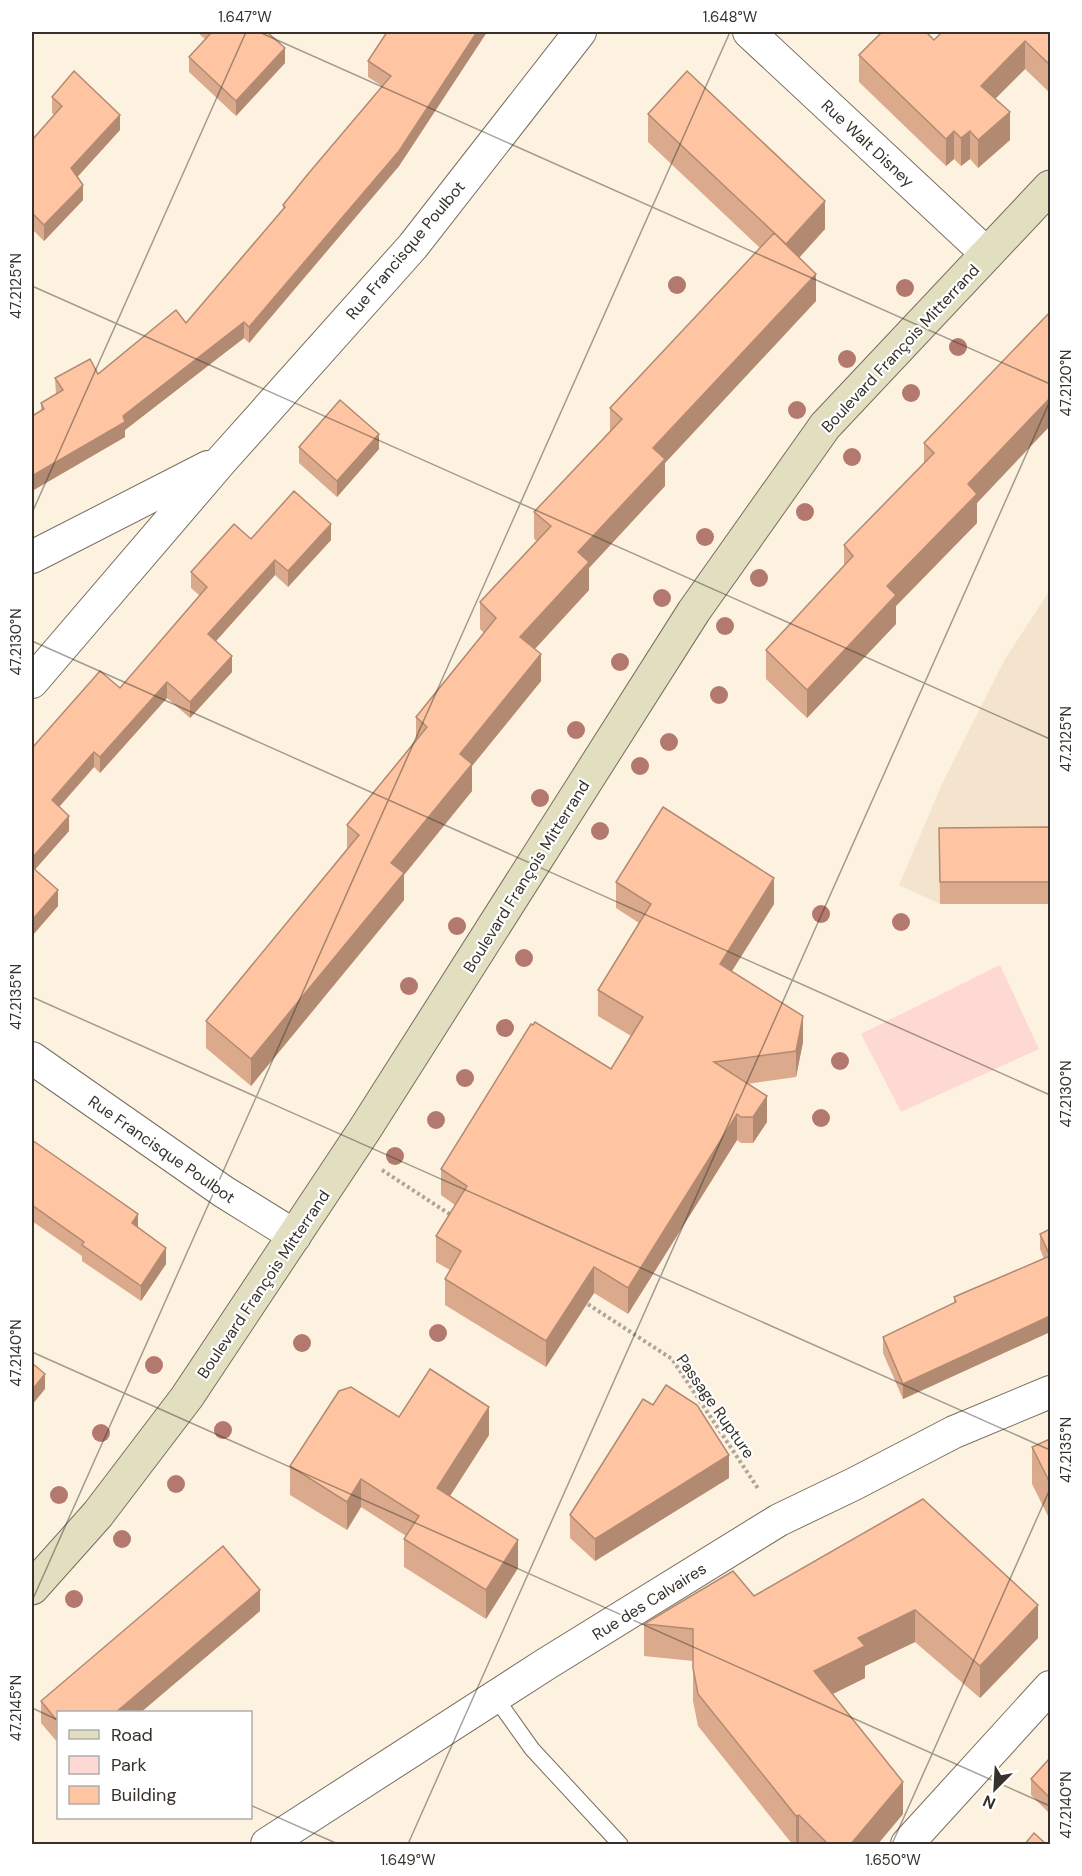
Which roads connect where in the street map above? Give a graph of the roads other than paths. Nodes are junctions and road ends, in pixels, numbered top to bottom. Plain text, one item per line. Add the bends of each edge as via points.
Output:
1 (580, 32) edge
2 (749, 32) edge
3 (1050, 187) edge
4 (987, 254) junction
5 (222, 460) junction
6 (32, 557) edge
7 (32, 682) edge
8 (32, 1058) edge
9 (295, 1236) junction
10 (1050, 1392) edge
11 (32, 1588) edge
12 (1050, 1687) edge
13 (495, 1697) junction
14 (267, 1845) edge
15 (620, 1845) edge
16 (907, 1845) edge

1 - 5 street, Rue Francisque Poulbot via 413,246
2 - 4 street, Rue Walt Disney
3 - 4 street, Boulevard François Mitterrand
4 - 9 street, Boulevard François Mitterrand via 825,426 694,611
5 - 6 street, Rue Francisque Poulbot
5 - 7 street, Rue Francisque Poulbot
8 - 9 street, Rue Francisque Poulbot via 224,1192
9 - 11 street, Boulevard François Mitterrand via 187,1397 98,1514
10 - 13 street, Rue des Calvaires via 954,1432 779,1520
12 - 16 street
13 - 14 street, Rue des Calvaires
13 - 15 lane via 532,1749

